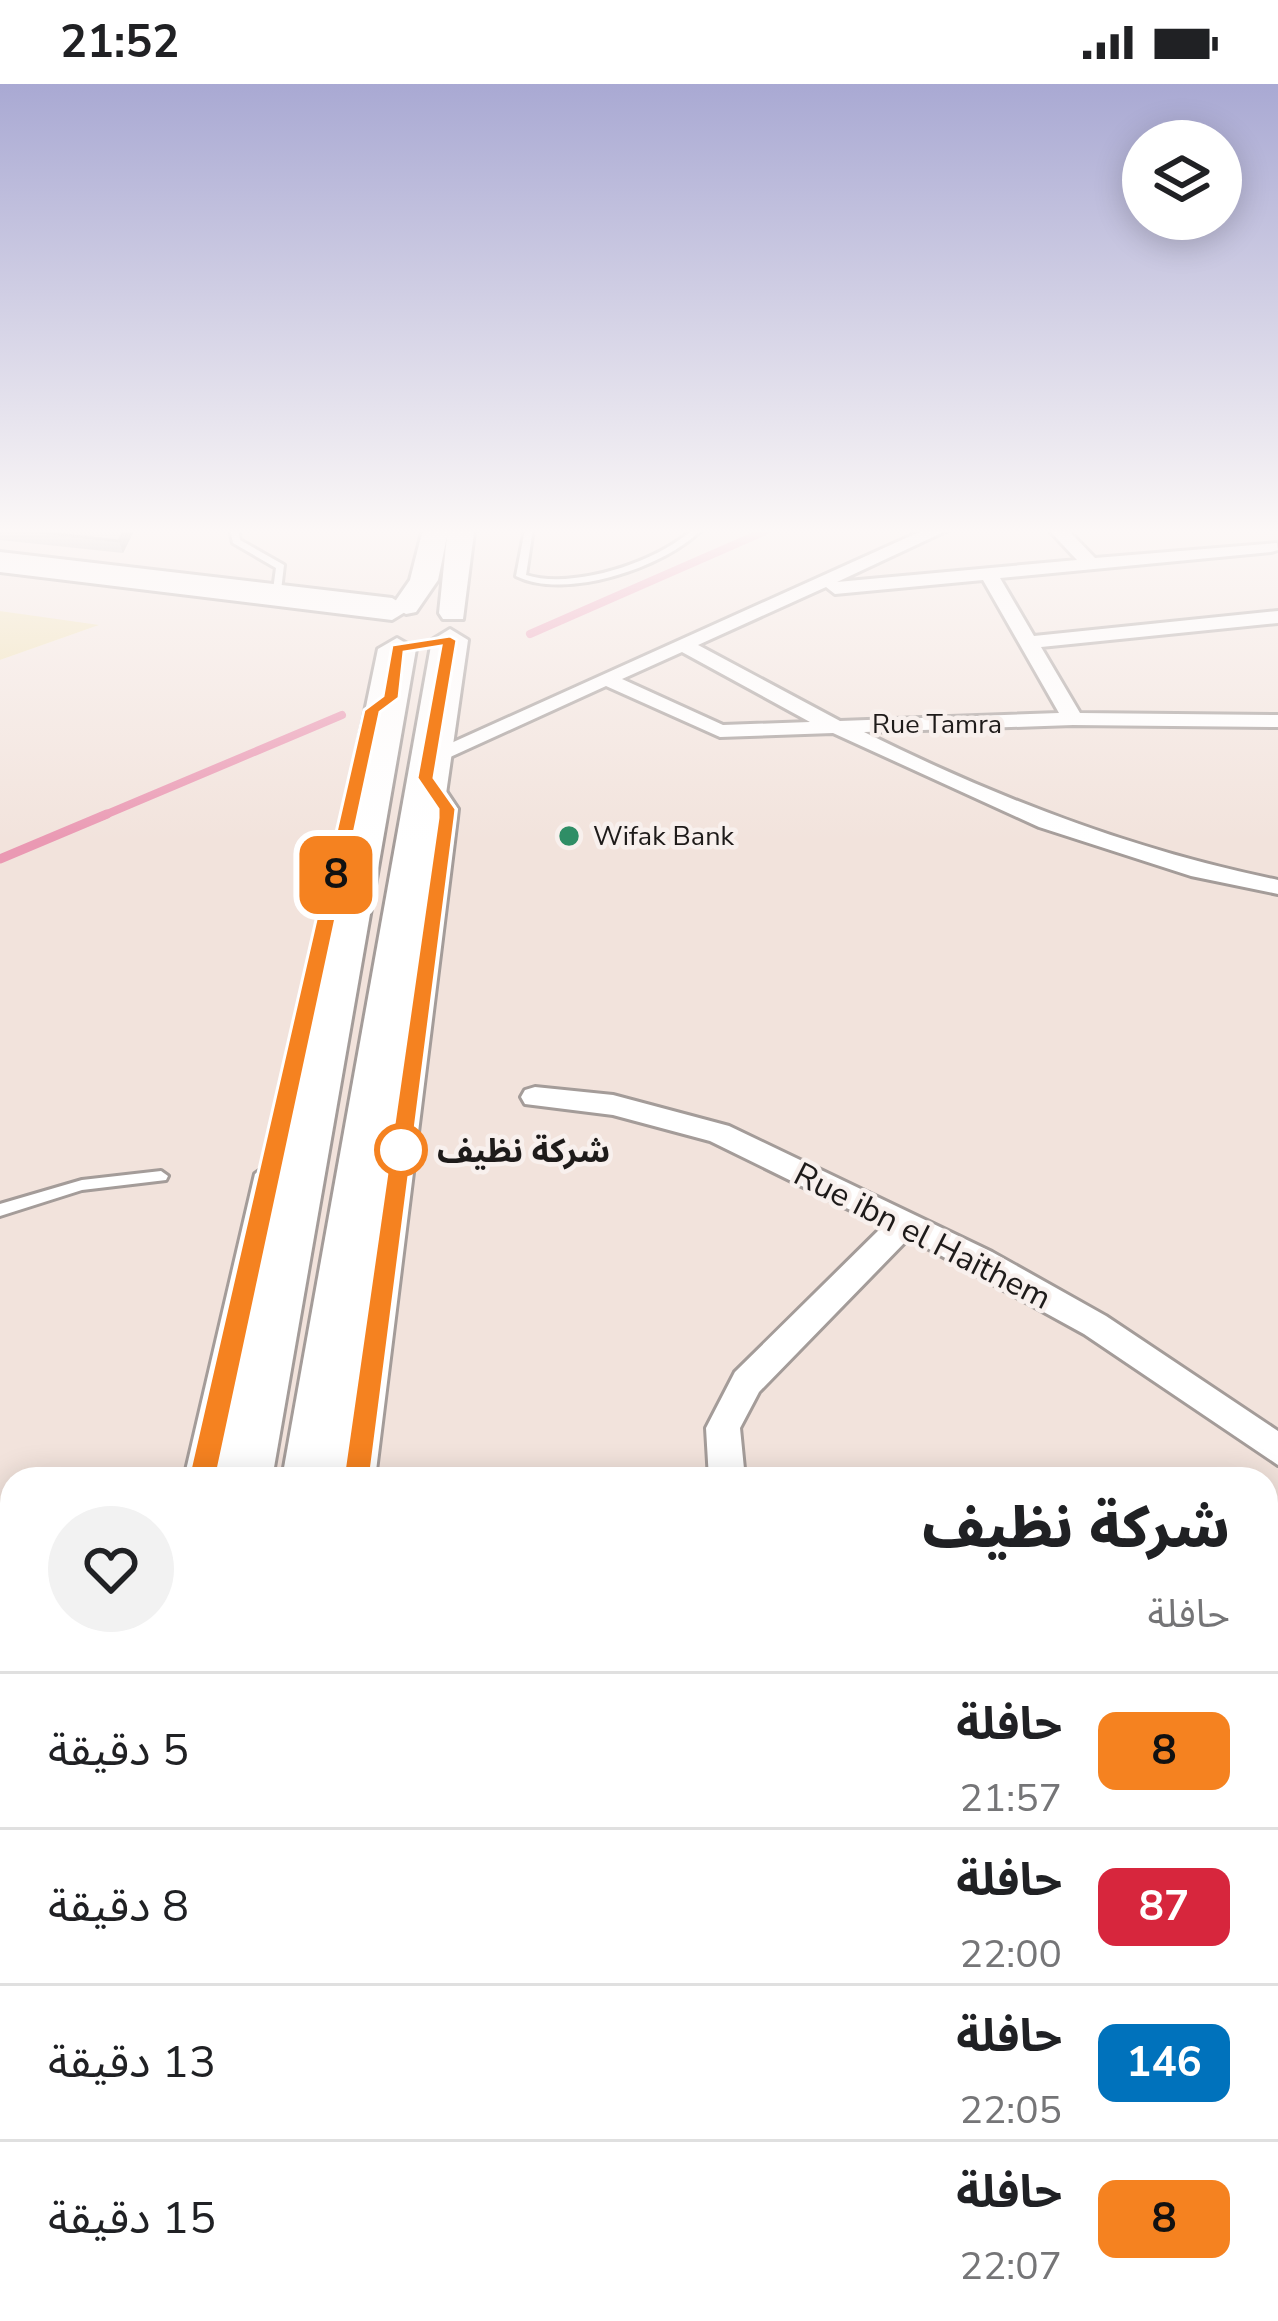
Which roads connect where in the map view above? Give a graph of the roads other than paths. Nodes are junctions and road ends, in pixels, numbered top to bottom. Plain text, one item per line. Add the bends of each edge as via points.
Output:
1 (327, 633) edge
2 (335, 633) edge
3 (355, 633) edge
4 (367, 633) edge
5 (403, 633) edge
6 (450, 633) edge
7 (713, 633) edge
8 (1027, 633) edge
9 (1120, 633) edge
10 (361, 639) junction
11 (1033, 643) junction
12 (685, 646) junction
13 (608, 680) junction
14 (1073, 719) junction
15 (1278, 722) edge
16 (826, 724) junction
17 (943, 727) junction
18 (428, 768) junction
19 (924, 768) junction
20 (1278, 887) edge
21 (536, 1096) dead end
22 (161, 1176) dead end
23 (0, 1210) edge
24 (905, 1223) junction
25 (1278, 1450) edge
26 (205, 1467) edge
27 (241, 1467) edge
28 (317, 1467) edge
29 (359, 1467) edge
30 (726, 1467) edge

1 - 10 highway
2 - 10 highway
3 - 10 lane
4 - 10 street
5 - 10 highway
6 - 18 highway
7 - 12 street
8 - 11 street
9 - 11 street
10 - 26 street via 377,703
10 - 27 highway
11 - 14 street
12 - 13 street
12 - 16 street
13 - 16 street, Rue Tamra via 707,729
13 - 18 street
14 - 15 street, Rue Tamra
14 - 17 street, Rue Tamra
16 - 17 street, Rue Tamra
16 - 19 street
17 - 19 street via 922,754
18 - 28 highway
18 - 29 street via 447,809
19 - 20 street via 1109,843
21 - 24 street, Rue ibn el Haithem via 613,1105 718,1133
22 - 23 lane via 82,1185
24 - 25 street, Rue ibn el Haithem via 1094,1325
24 - 30 street via 747,1382 723,1428

